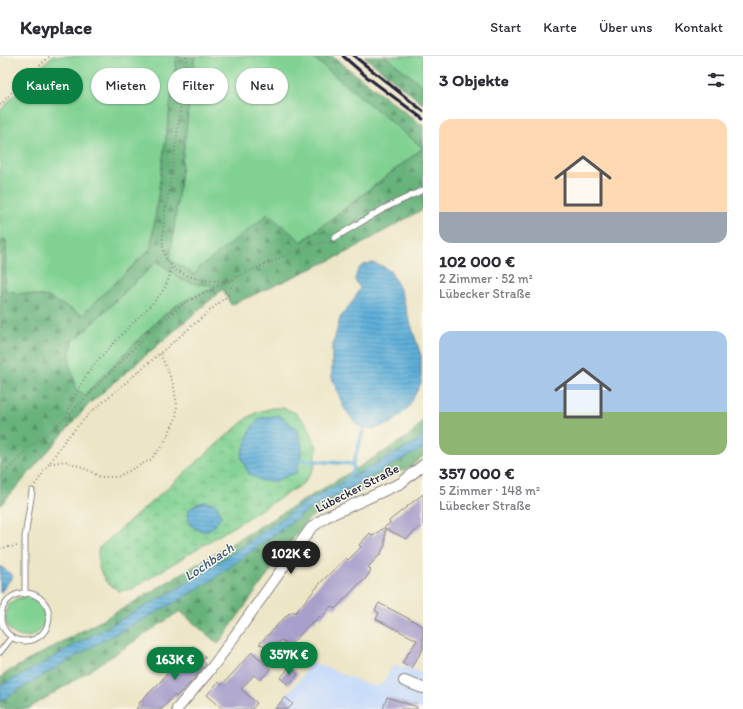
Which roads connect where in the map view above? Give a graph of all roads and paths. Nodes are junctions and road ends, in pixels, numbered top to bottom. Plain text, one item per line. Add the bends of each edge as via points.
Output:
1 (50, 56) edge
2 (186, 56) edge
3 (0, 105) edge
4 (423, 190) edge
5 (334, 238) joint
6 (170, 264) junction
7 (234, 278) junction
8 (160, 353) junction
9 (65, 419) junction
10 (50, 464) junction
11 (423, 465) edge
12 (0, 479) edge
13 (32, 491) joint
14 (25, 545) junction
15 (0, 548) edge
16 (25, 594) junction
17 (12, 637) junction
18 (0, 652) edge
19 (404, 682) dead end
20 (423, 688) edge
21 (177, 709) edge

1 - 3 path
2 - 6 path via 163,232 164,252
4 - 5 lane via 385,208
5 - 7 path via 298,250
6 - 7 path via 195,279 222,281
6 - 9 path via 169,279 163,290 150,307 96,362 71,401
7 - 8 path via 227,296
7 - 9 path via 184,303 150,332
8 - 10 path via 89,414 65,440
8 - 10 path via 173,383 177,404 176,418 164,445 150,460 117,477 100,477 65,461
9 - 12 path via 28,448
10 - 13 path
11 - 21 street, Lübecker Straße via 401,483 326,517 311,528 219,658
13 - 14 lane
14 - 15 path
14 - 16 lane
16 - 17 lane via 11,598 3,611 3,625
16 - 17 lane via 32,594 44,603 48,609 48,624 45,631 33,640
17 - 18 lane
19 - 20 street

